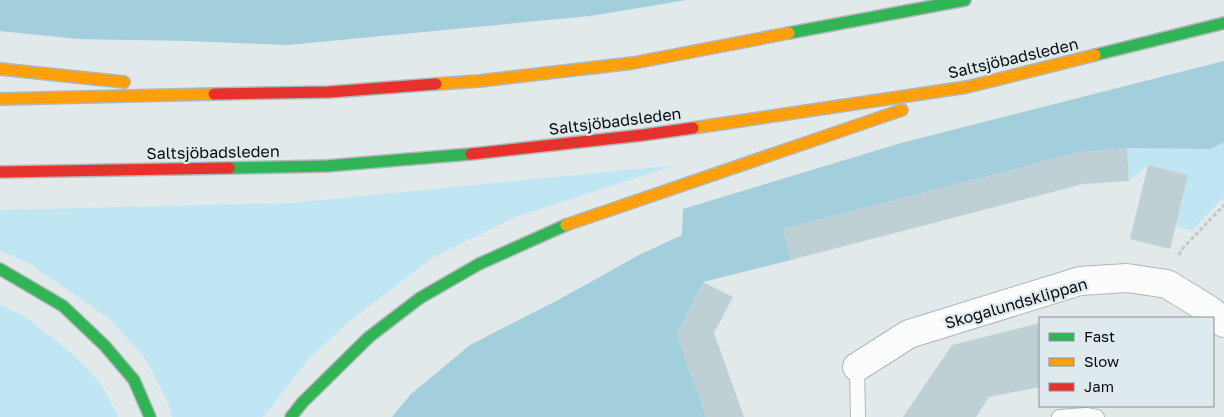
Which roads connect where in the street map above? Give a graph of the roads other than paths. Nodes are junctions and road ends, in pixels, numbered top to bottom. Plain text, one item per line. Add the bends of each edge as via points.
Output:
1 (965, 0) edge
2 (1224, 23) edge
3 (0, 69) edge
4 (967, 87) junction
5 (244, 94) junction
6 (0, 99) edge
7 (0, 172) edge
8 (0, 269) edge
9 (1224, 323) edge
10 (856, 367) joint
11 (150, 417) edge
12 (291, 417) edge
13 (858, 417) edge
14 (1059, 417) edge
15 (1097, 417) edge

1 - 5 highway via 633,63 479,81 329,92
2 - 4 highway, Saltsjöbadsleden
3 - 5 highway
4 - 7 highway, Saltsjöbadsleden via 643,135 486,153 326,166
4 - 12 highway via 573,222 479,264 420,298 368,337
5 - 6 highway
8 - 11 highway via 63,306 105,346 134,380
9 - 10 street, Skogalundsklippan via 1210,310 1167,284 1127,278 1080,281 909,334
10 - 13 lane, Skogalundsklippan
14 - 15 lane

